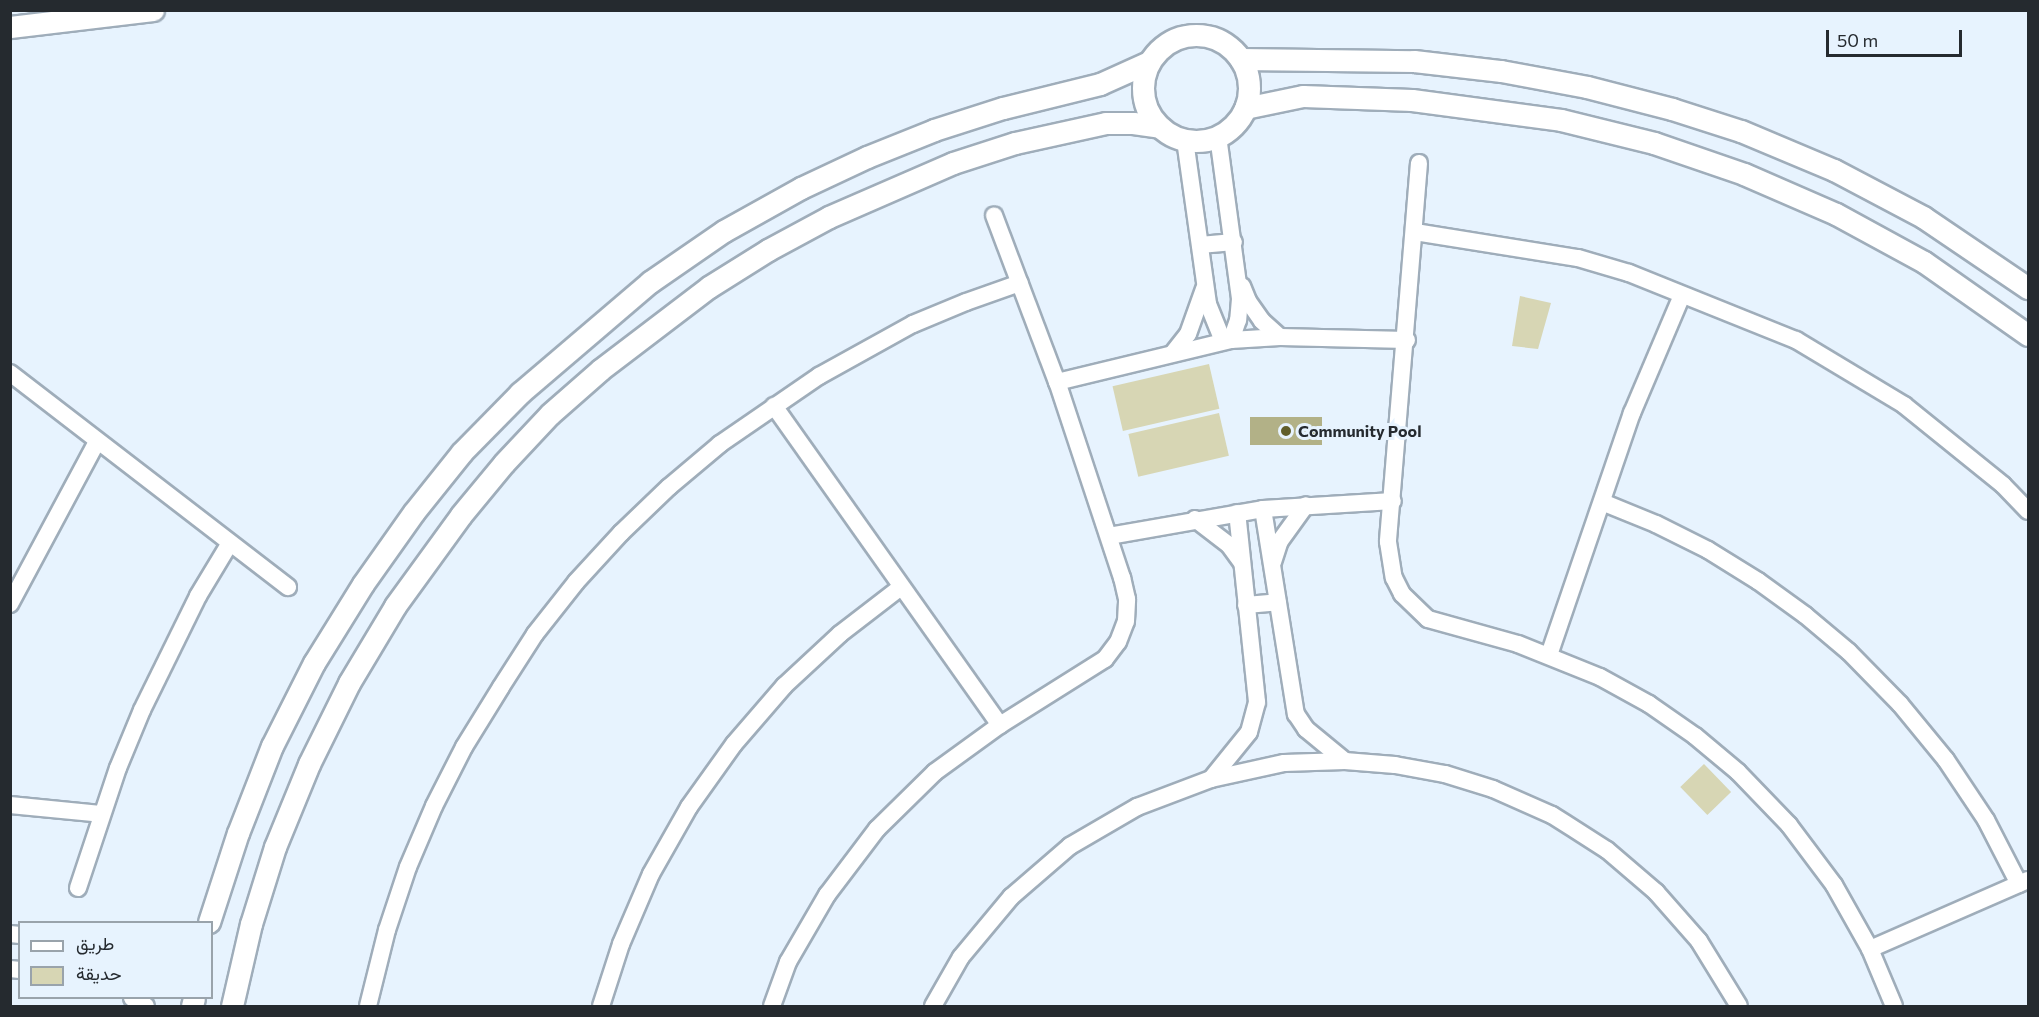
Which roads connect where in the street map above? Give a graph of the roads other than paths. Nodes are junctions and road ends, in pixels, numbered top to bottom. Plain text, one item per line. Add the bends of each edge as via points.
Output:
1 (153, 10) edge
2 (10, 27) edge
3 (1240, 59) junction
4 (1149, 62) junction
5 (1245, 108) junction
6 (1160, 127) junction
7 (1218, 136) junction
8 (1185, 140) junction
9 (1419, 163) dead end
10 (994, 214) dead end
11 (1415, 232) junction
12 (1234, 242) junction
13 (1200, 245) junction
14 (1239, 278) junction
15 (1020, 283) junction
16 (1205, 286) junction
17 (2028, 288) edge
18 (1682, 295) junction
19 (2028, 335) edge
20 (1280, 337) junction
21 (1227, 340) junction
22 (1407, 340) junction
23 (1173, 353) junction
24 (10, 373) edge
25 (1057, 382) junction
26 (774, 406) junction
27 (97, 442) junction
28 (1393, 501) junction
29 (1602, 502) junction
30 (1305, 505) junction
31 (1263, 509) junction
32 (2028, 511) edge
33 (1237, 513) junction
34 (1195, 519) junction
35 (1109, 536) junction
36 (230, 543) junction
37 (1242, 562) junction
38 (1273, 562) junction
39 (288, 587) dead end
40 (901, 587) junction
41 (1278, 602) junction
42 (10, 604) edge
43 (1246, 605) junction
44 (1549, 655) junction
45 (1000, 725) junction
46 (1345, 761) junction
47 (1211, 779) junction
48 (10, 805) edge
49 (101, 814) junction
50 (2024, 882) edge
51 (78, 888) dead end
52 (208, 921) edge
53 (1870, 949) junction
54 (232, 1006) edge
55 (368, 1006) edge
56 (601, 1006) edge
57 (772, 1006) edge
58 (933, 1006) edge
59 (1739, 1006) edge
60 (1894, 1006) edge

1 - 2 street
3 - 4 street via 1212,37 1194,35 1176,38
3 - 5 street via 1247,75
3 - 17 street via 1425,62 1587,87 1672,109 1742,131 1834,170 1923,217
4 - 6 street via 1143,89 1151,116
4 - 52 street via 1100,84 934,130 801,188 724,231 650,282 520,393 462,452 414,512 314,663 272,746
5 - 7 street via 1234,124
5 - 19 street via 1303,96 1412,100 1561,120 1654,143 1744,174 1836,214 1924,262
6 - 8 street
6 - 54 street via 1106,123 1015,143 953,163 829,217 709,287 600,370 550,414 461,515 395,606 348,683 275,847 251,924
7 - 8 street
7 - 12 street
8 - 13 street
9 - 11 street
10 - 15 street
11 - 18 street via 1578,258
11 - 22 street
12 - 13 street
12 - 14 street
13 - 16 street
14 - 20 street via 1248,301
14 - 21 street via 1238,320
15 - 25 street
15 - 26 street via 913,324
16 - 21 street via 1215,324
16 - 23 street via 1188,334
18 - 29 street via 1632,413
18 - 32 street via 1796,340 1904,405 2003,485
20 - 21 street
20 - 22 street
21 - 23 street
22 - 28 street
23 - 25 street
24 - 27 street
25 - 35 street
26 - 40 street via 848,506
26 - 55 street via 720,444 621,532 535,634 464,747 434,806 387,930
27 - 36 street
27 - 42 street
28 - 30 street
28 - 44 street via 1389,560 1398,586 1414,608 1447,626
29 - 44 street
29 - 50 street via 1666,530 1758,580 1850,652 1946,760
30 - 31 street
30 - 38 street via 1280,541
31 - 33 street
31 - 38 street
33 - 34 street
33 - 37 street
34 - 35 street
34 - 37 street via 1229,545
35 - 45 street via 1127,600 1126,621 1118,642 1087,672
36 - 39 street
36 - 49 street via 169,652
37 - 43 street
38 - 41 street
40 - 45 street
40 - 56 street via 840,634 784,686 727,753 689,807 651,874 621,944
41 - 43 street
41 - 46 street via 1296,714 1306,729
43 - 47 street via 1257,702 1254,717 1240,746
44 - 53 street via 1649,704 1738,772 1790,825 1834,885
45 - 57 street via 935,772 877,829 827,895 788,963
46 - 47 street via 1284,763
46 - 59 street via 1445,774 1493,789 1552,815 1607,850 1656,892 1699,941
47 - 58 street via 1137,807 1070,846 1011,897 961,957
48 - 49 street
49 - 51 street
50 - 53 street
53 - 60 street

